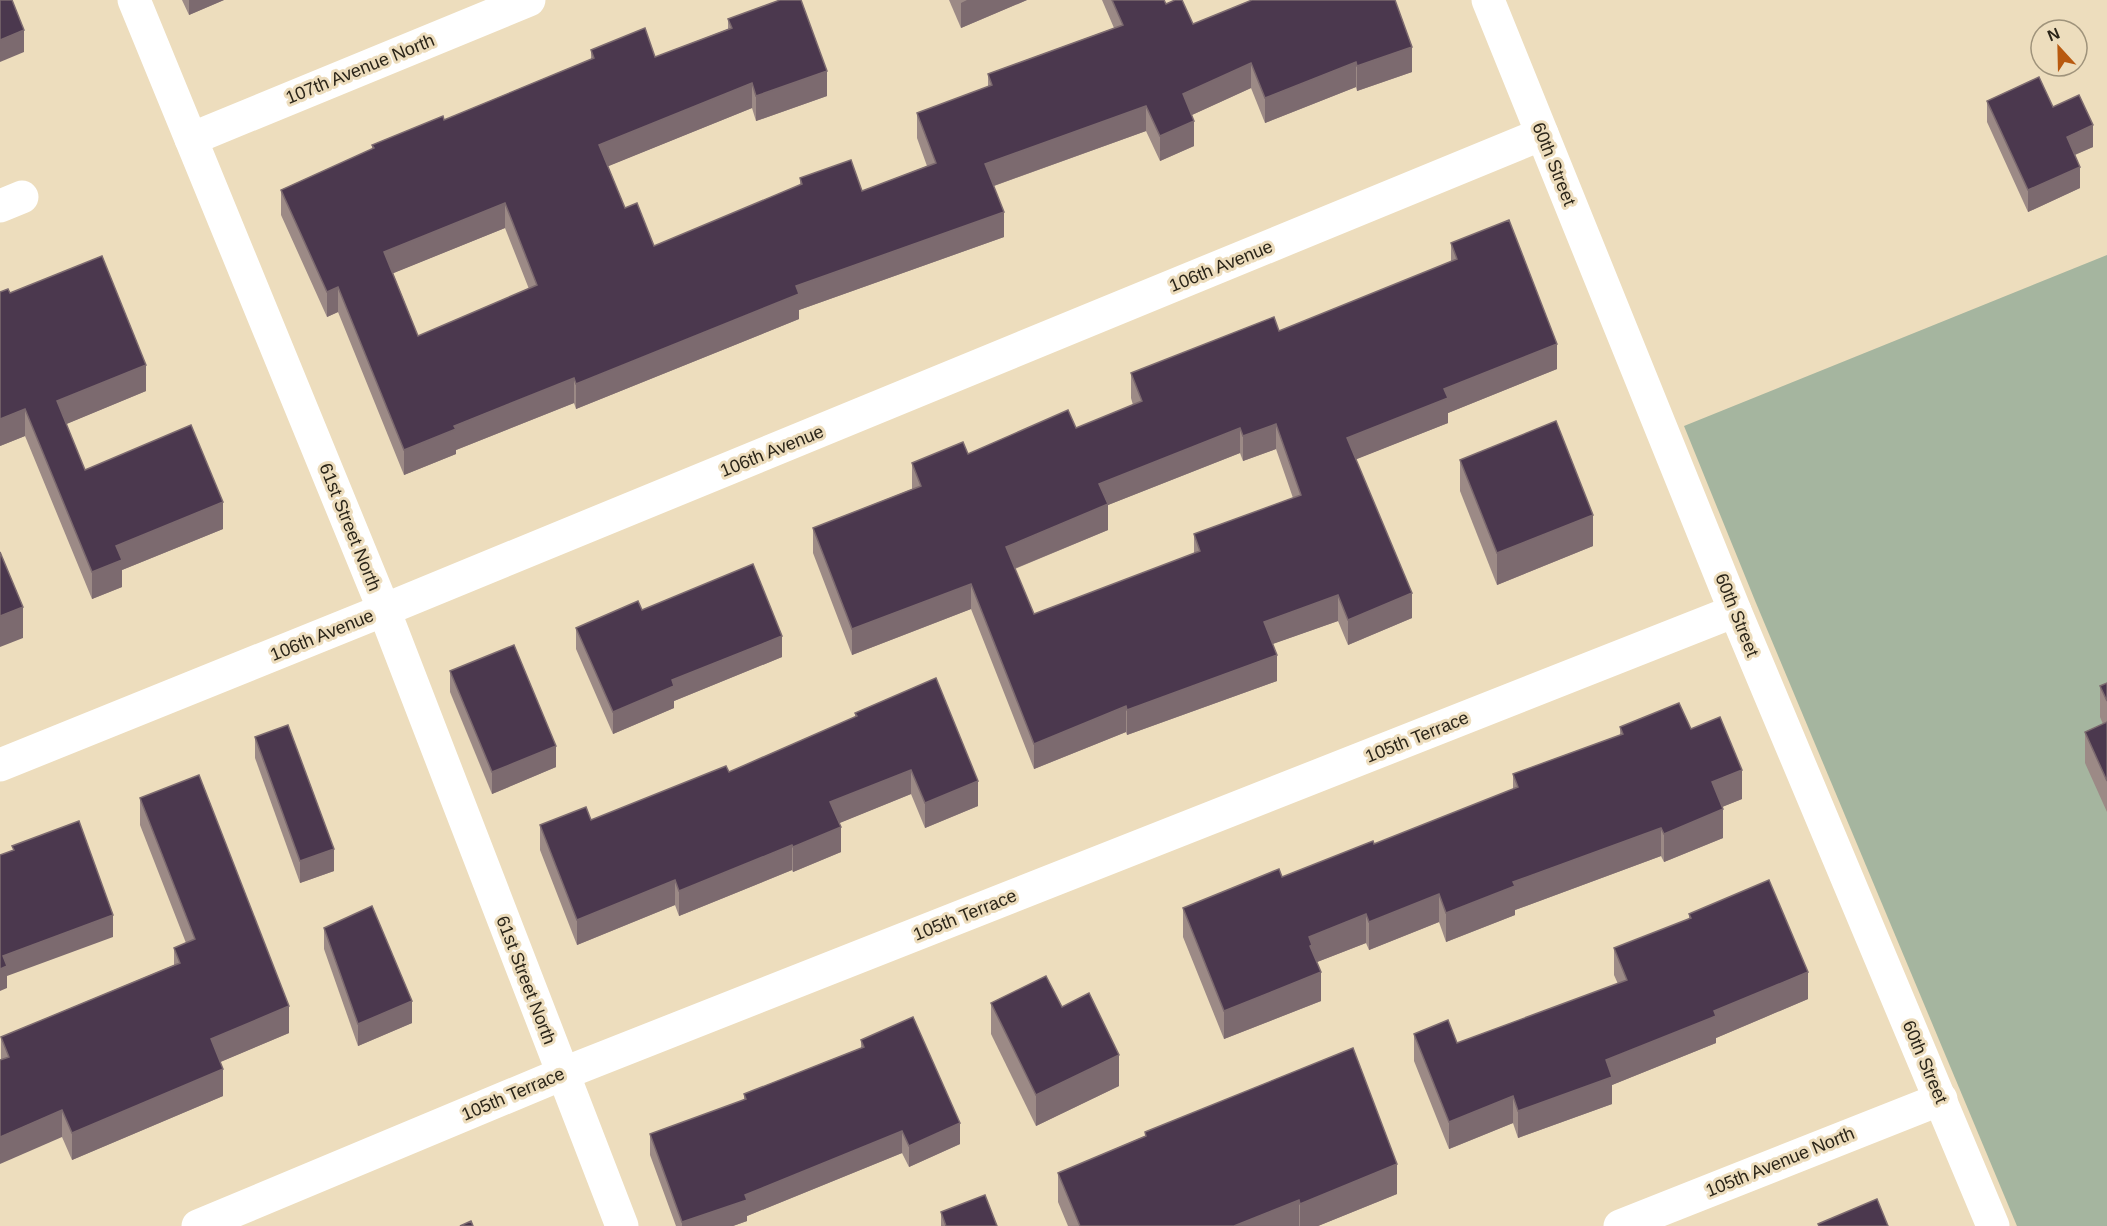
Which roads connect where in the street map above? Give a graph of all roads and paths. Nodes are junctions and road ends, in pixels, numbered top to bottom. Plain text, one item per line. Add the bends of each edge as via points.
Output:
1 (134, 0) edge
2 (529, 0) edge
3 (1488, 0) edge
4 (1542, 134) junction
5 (191, 139) junction
6 (384, 610) junction
7 (1735, 611) junction
8 (0, 765) edge
9 (562, 1074) junction
10 (1941, 1099) junction
11 (198, 1226) edge
12 (622, 1226) edge
13 (1620, 1226) edge
14 (1993, 1226) edge

1 - 5 street, 61st Street North
2 - 5 street, 107th Avenue North
3 - 4 street, 60th Street
4 - 6 street, 106th Avenue
4 - 7 street, 60th Street
5 - 6 street, 61st Street North
6 - 8 street, 106th Avenue
6 - 9 street, 61st Street North
7 - 9 street, 105th Terrace
7 - 10 street, 60th Street
9 - 11 street, 105th Terrace
9 - 12 street, 61st Street North
10 - 13 street, 105th Avenue North
10 - 14 street, 60th Street

